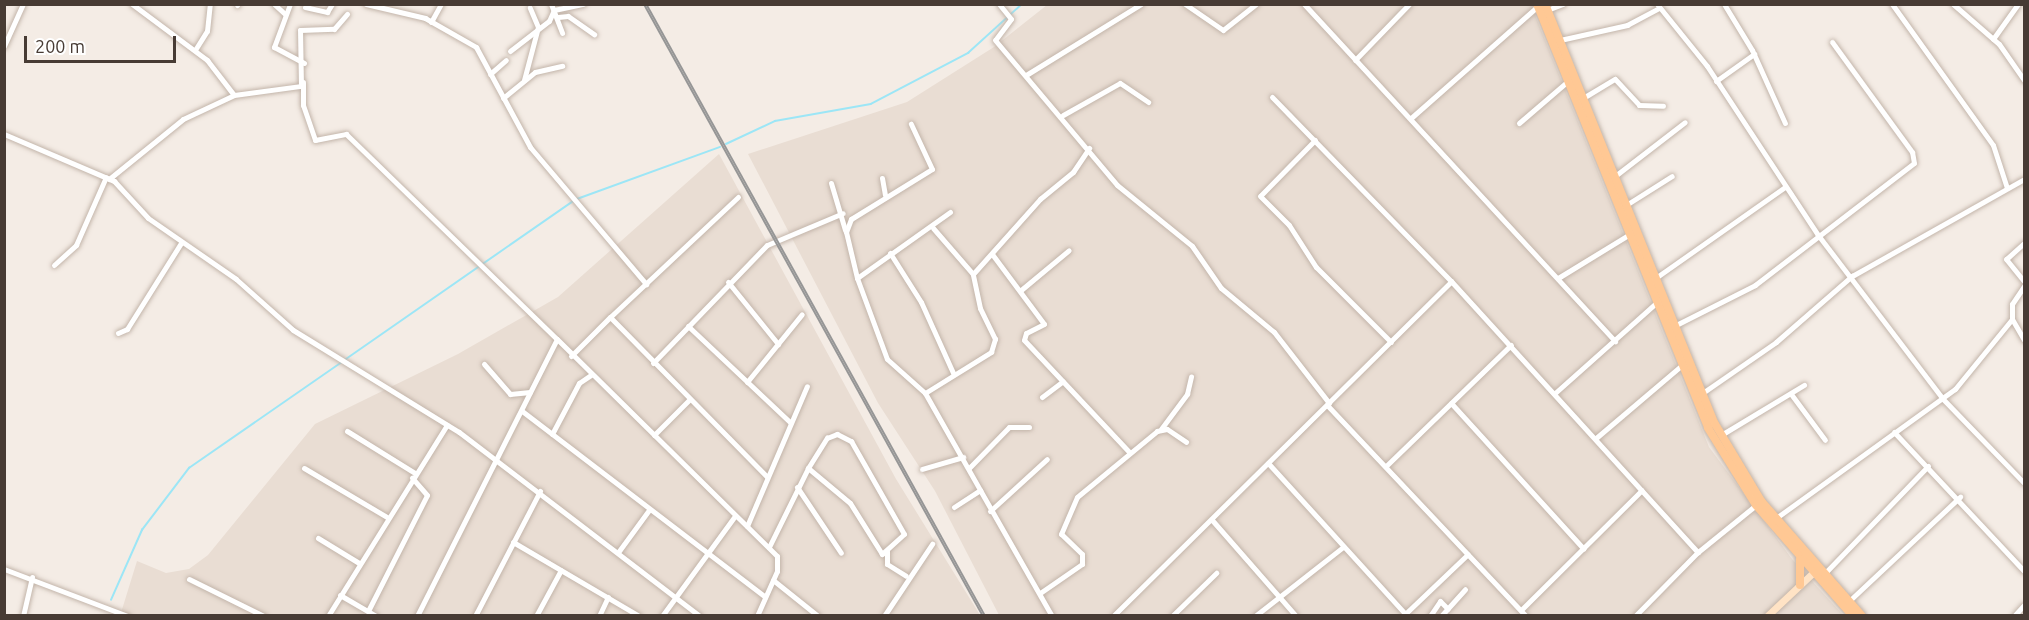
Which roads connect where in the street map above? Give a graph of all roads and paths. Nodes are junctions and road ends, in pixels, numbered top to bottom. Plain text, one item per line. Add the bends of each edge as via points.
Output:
1 (23, 4) edge
2 (132, 4) edge
3 (210, 4) edge
4 (274, 4) edge
5 (290, 4) edge
6 (332, 4) edge
7 (366, 4) edge
8 (441, 4) edge
9 (583, 4) edge
10 (999, 4) edge
11 (1141, 4) edge
12 (1185, 4) edge
13 (1256, 4) edge
14 (1304, 4) edge
15 (1409, 4) edge
16 (1563, 4) edge
17 (1724, 4) edge
18 (1892, 4) edge
19 (1953, 4) edge
20 (2018, 4) edge
21 (1542, 6) edge
22 (1658, 6) edge
23 (305, 7) dead end
24 (552, 7) edge
25 (530, 8) dead end
26 (285, 14) junction
27 (347, 14) dead end
28 (558, 17) junction
29 (431, 22) junction
30 (538, 27) junction
31 (562, 33) dead end
32 (594, 34) dead end
33 (1993, 39) junction
34 (1560, 40) junction
35 (1832, 42) dead end
36 (4, 46) edge
37 (195, 50) junction
38 (510, 51) dead end
39 (1754, 54) junction
40 (506, 60) dead end
41 (1355, 60) junction
42 (304, 63) junction
43 (562, 66) dead end
44 (490, 74) junction
45 (1026, 75) junction
46 (524, 80) junction
47 (2025, 80) edge
48 (1568, 81) junction
49 (1716, 81) junction
50 (303, 82) junction
51 (234, 94) junction
52 (1272, 97) dead end
53 (503, 98) junction
54 (1583, 98) junction
55 (1148, 102) dead end
56 (1663, 106) dead end
57 (1063, 115) junction
58 (1411, 118) junction
59 (1685, 122) dead end
60 (1519, 123) dead end
61 (1785, 123) dead end
62 (911, 124) dead end
63 (6, 132) edge
64 (1315, 140) junction
65 (1089, 148) junction
66 (1614, 176) junction
67 (1672, 176) dead end
68 (2007, 177) junction
69 (107, 178) junction
70 (882, 178) dead end
71 (2025, 179) edge
72 (831, 183) dead end
73 (2017, 183) junction
74 (1785, 187) junction
75 (2007, 188) junction
76 (885, 195) junction
77 (738, 197) dead end
78 (1626, 204) junction
79 (950, 212) dead end
80 (843, 213) junction
81 (933, 228) junction
82 (846, 232) junction
83 (1630, 234) junction
84 (1818, 235) junction
85 (182, 243) junction
86 (2025, 243) edge
87 (1069, 250) dead end
88 (890, 253) junction
89 (992, 254) junction
90 (54, 265) dead end
91 (973, 274) junction
92 (1852, 276) junction
93 (857, 278) junction
94 (1558, 278) junction
95 (1654, 279) junction
96 (1451, 281) junction
97 (2025, 281) edge
98 (728, 282) junction
99 (646, 284) junction
100 (2025, 286) edge
101 (1021, 290) junction
102 (1656, 303) junction
103 (802, 314) dead end
104 (610, 317) junction
105 (2012, 319) junction
106 (688, 326) junction
107 (1674, 326) junction
108 (118, 333) dead end
109 (557, 339) junction
110 (2025, 340) edge
111 (1615, 341) junction
112 (1391, 342) junction
113 (778, 344) junction
114 (1511, 345) junction
115 (571, 356) junction
116 (653, 363) junction
117 (484, 364) dead end
118 (1681, 366) junction
119 (952, 373) junction
120 (591, 375) junction
121 (1191, 376) dead end
122 (1063, 381) junction
123 (747, 382) junction
124 (1804, 385) dead end
125 (807, 386) dead end
126 (530, 392) junction
127 (925, 393) junction
128 (1555, 393) junction
129 (1701, 393) junction
130 (1791, 394) junction
131 (1042, 397) dead end
132 (1942, 398) junction
133 (689, 400) junction
134 (1451, 403) junction
135 (1328, 404) junction
136 (522, 411) junction
137 (790, 423) junction
138 (447, 425) junction
139 (1029, 427) dead end
140 (1161, 429) junction
141 (347, 431) dead end
142 (1894, 432) junction
143 (552, 434) junction
144 (654, 435) junction
145 (1721, 435) junction
146 (1596, 438) junction
147 (1825, 440) dead end
148 (1186, 442) dead end
149 (1129, 452) junction
150 (963, 457) junction
151 (1047, 459) dead end
152 (496, 460) junction
153 (1268, 463) junction
154 (1386, 466) junction
155 (1928, 466) junction
156 (304, 468) dead end
157 (808, 468) junction
158 (969, 468) junction
159 (922, 469) dead end
160 (414, 476) junction
161 (767, 477) junction
162 (2025, 483) edge
163 (797, 487) junction
164 (980, 490) junction
165 (1642, 490) junction
166 (540, 491) junction
167 (1960, 497) junction
168 (1756, 505) junction
169 (954, 507) dead end
170 (650, 510) junction
171 (990, 511) junction
172 (735, 516) junction
173 (387, 517) junction
174 (1776, 518) junction
175 (1212, 520) junction
176 (747, 526) junction
177 (318, 538) dead end
178 (513, 542) junction
179 (932, 544) dead end
180 (769, 547) junction
181 (1343, 547) junction
182 (1584, 549) junction
183 (619, 551) junction
184 (887, 551) junction
185 (1698, 552) junction
186 (841, 553) dead end
187 (706, 554) junction
188 (1468, 554) junction
189 (1800, 558) junction
190 (359, 563) junction
191 (4, 570) edge
192 (561, 570) junction
193 (2025, 571) edge
194 (1818, 572) junction
195 (1216, 573) dead end
196 (906, 576) junction
197 (32, 577) junction
198 (189, 579) dead end
199 (773, 580) junction
200 (1800, 585) junction
201 (1465, 589) dead end
202 (1040, 593) junction
203 (340, 595) junction
204 (608, 597) junction
205 (765, 597) junction
206 (1279, 597) junction
207 (675, 598) junction
208 (1848, 602) junction
209 (2025, 605) edge
210 (1448, 609) junction
211 (368, 611) junction
212 (1523, 613) edge
213 (24, 615) edge
214 (128, 615) edge
215 (264, 615) edge
216 (328, 615) edge
217 (376, 615) edge
218 (417, 615) edge
219 (475, 615) edge
220 (536, 615) edge
221 (599, 615) edge
222 (639, 615) edge
223 (662, 615) edge
224 (700, 615) edge
225 (757, 615) edge
226 (818, 615) edge
227 (884, 615) edge
228 (1052, 615) edge
229 (1113, 615) edge
230 (1172, 615) edge
231 (1255, 615) edge
232 (1296, 615) edge
233 (1405, 615) edge
234 (1430, 615) edge
235 (1441, 615) edge
236 (1635, 615) edge
237 (1767, 615) edge
238 (1852, 615) edge
239 (1862, 615) edge
240 (2014, 615) edge

1 - 36 street
2 - 37 street
3 - 37 street via 207,32
4 - 26 street
5 - 26 street
6 - 23 street via 327,12
7 - 29 street
8 - 29 street
9 - 24 street
10 - 45 street via 1008,14 994,36
11 - 45 street
12 - 13 street via 1223,30
14 - 41 street
15 - 41 street
16 - 21 street
17 - 39 street
18 - 68 street via 1993,145
19 - 33 street
20 - 33 street
21 - 34 main road
21 - 48 main road
21 - 58 street
22 - 34 street via 1627,25
22 - 49 street
24 - 28 street
24 - 30 street
25 - 30 street
26 - 42 street via 274,47
27 - 42 street via 334,29 300,30
28 - 31 street
28 - 32 street via 568,16
29 - 44 street via 476,46
30 - 38 street
30 - 46 street
33 - 47 street
34 - 54 main road
35 - 84 street via 1915,158 1906,171
37 - 51 street
39 - 49 street
39 - 61 street
40 - 44 street
41 - 58 street
42 - 50 street
43 - 46 street
44 - 53 street
45 - 57 street
46 - 53 street
48 - 60 street
48 - 83 main road
49 - 74 street
50 - 51 street
50 - 109 street via 300,94 315,140 346,134
51 - 69 street via 183,119
52 - 64 street
53 - 99 street via 530,147
54 - 56 street via 1615,79 1639,105
54 - 66 main road
55 - 57 street via 1120,83
57 - 65 street
58 - 94 street
59 - 66 street
62 - 76 street via 932,169
63 - 69 street
64 - 96 street
64 - 112 street via 1260,196 1289,225 1316,267
65 - 89 street
65 - 135 street via 1117,186 1192,246 1221,288 1274,332
66 - 78 main road
67 - 78 street
68 - 73 street
68 - 75 street
69 - 85 street
69 - 90 street via 76,245
70 - 76 street
71 - 73 street
72 - 80 street
73 - 75 street
74 - 84 street
74 - 95 street
75 - 92 street
76 - 82 street via 854,215
77 - 99 street
78 - 95 main road
79 - 81 street
80 - 82 street
80 - 98 street via 767,245
81 - 88 street
81 - 91 street
82 - 93 street
83 - 94 street
83 - 102 main road
84 - 92 street
84 - 107 street via 1755,285
85 - 108 street via 127,329
85 - 138 street via 236,279 292,330
86 - 97 street via 2006,259
87 - 101 street
88 - 93 street
88 - 119 street via 921,302
89 - 91 street
89 - 101 street
91 - 119 street via 995,342 984,358
92 - 129 street via 1776,342
92 - 132 street
93 - 127 street via 887,359
94 - 111 street
95 - 107 main road
96 - 112 street
96 - 114 street
98 - 106 street
98 - 113 street
99 - 104 street
100 - 105 street via 2012,304
101 - 122 street via 1044,324 1026,333 1024,340
102 - 111 street
102 - 118 main road
103 - 113 street
104 - 115 street
104 - 116 street
105 - 110 street
105 - 132 street
106 - 116 street
106 - 123 street
107 - 129 main road
109 - 115 street
109 - 126 street
111 - 128 street
112 - 135 street
113 - 123 street
114 - 128 street
114 - 134 street
115 - 120 street
116 - 133 street
117 - 126 street via 510,394
118 - 146 street
118 - 168 main road via 1722,453
119 - 127 street
120 - 143 street via 579,383
120 - 144 street
121 - 140 street via 1187,393
122 - 131 street
122 - 149 street
123 - 137 street
124 - 130 street
125 - 137 street
126 - 136 street
127 - 150 street
128 - 146 street
129 - 145 main road
130 - 145 street
130 - 147 street
132 - 142 street
132 - 162 street
133 - 144 street
133 - 161 street
134 - 154 street
134 - 182 street
135 - 153 street
135 - 154 street
136 - 143 street
136 - 152 street
137 - 161 street
138 - 152 street
138 - 160 street
139 - 158 street via 1009,428
140 - 148 street
140 - 149 street
141 - 160 street
142 - 155 street
142 - 174 street
143 - 170 street
144 - 172 street
145 - 174 main road
146 - 165 street
149 - 202 street via 1073,501 1061,534 1082,554 1082,564
150 - 158 street
150 - 159 street
151 - 171 street
152 - 166 street
152 - 218 street
153 - 175 street
153 - 181 street
154 - 188 street
155 - 167 street
155 - 194 street
156 - 173 street
157 - 163 street
157 - 184 street via 845,497 882,554
157 - 184 street via 831,436 851,441 905,528
158 - 164 street
160 - 173 street
160 - 211 street via 427,495
161 - 176 street
163 - 180 street
163 - 186 street
164 - 169 street
164 - 171 street
165 - 182 street
165 - 185 street
166 - 178 street
166 - 183 street
167 - 193 street
167 - 208 street
168 - 185 street
168 - 189 main road
170 - 183 street
170 - 187 street
171 - 202 street
172 - 176 street
172 - 187 street
173 - 190 street
174 - 194 main road
175 - 206 street
175 - 229 street
176 - 180 street
177 - 190 street
178 - 192 street
178 - 219 street
179 - 196 street
180 - 199 street via 778,561
181 - 206 street
181 - 233 street
182 - 212 street
183 - 207 street
184 - 196 street via 886,564
185 - 236 street
187 - 205 street
187 - 207 street
188 - 212 street
188 - 233 street
189 - 194 main road
189 - 200 main road
190 - 203 street
191 - 197 street
192 - 204 street
192 - 220 street
194 - 200 street
194 - 208 main road
194 - 238 main road
195 - 230 street
196 - 227 street
197 - 213 street
197 - 214 street
198 - 215 street
199 - 205 street
199 - 226 street
200 - 237 street
201 - 210 street
202 - 228 street
203 - 211 street
203 - 216 street
204 - 221 street
204 - 222 street
205 - 225 street
206 - 231 street
206 - 232 street
207 - 223 street
207 - 224 street
208 - 239 main road
209 - 240 street
210 - 234 street via 1440,601
210 - 235 street
211 - 217 street

